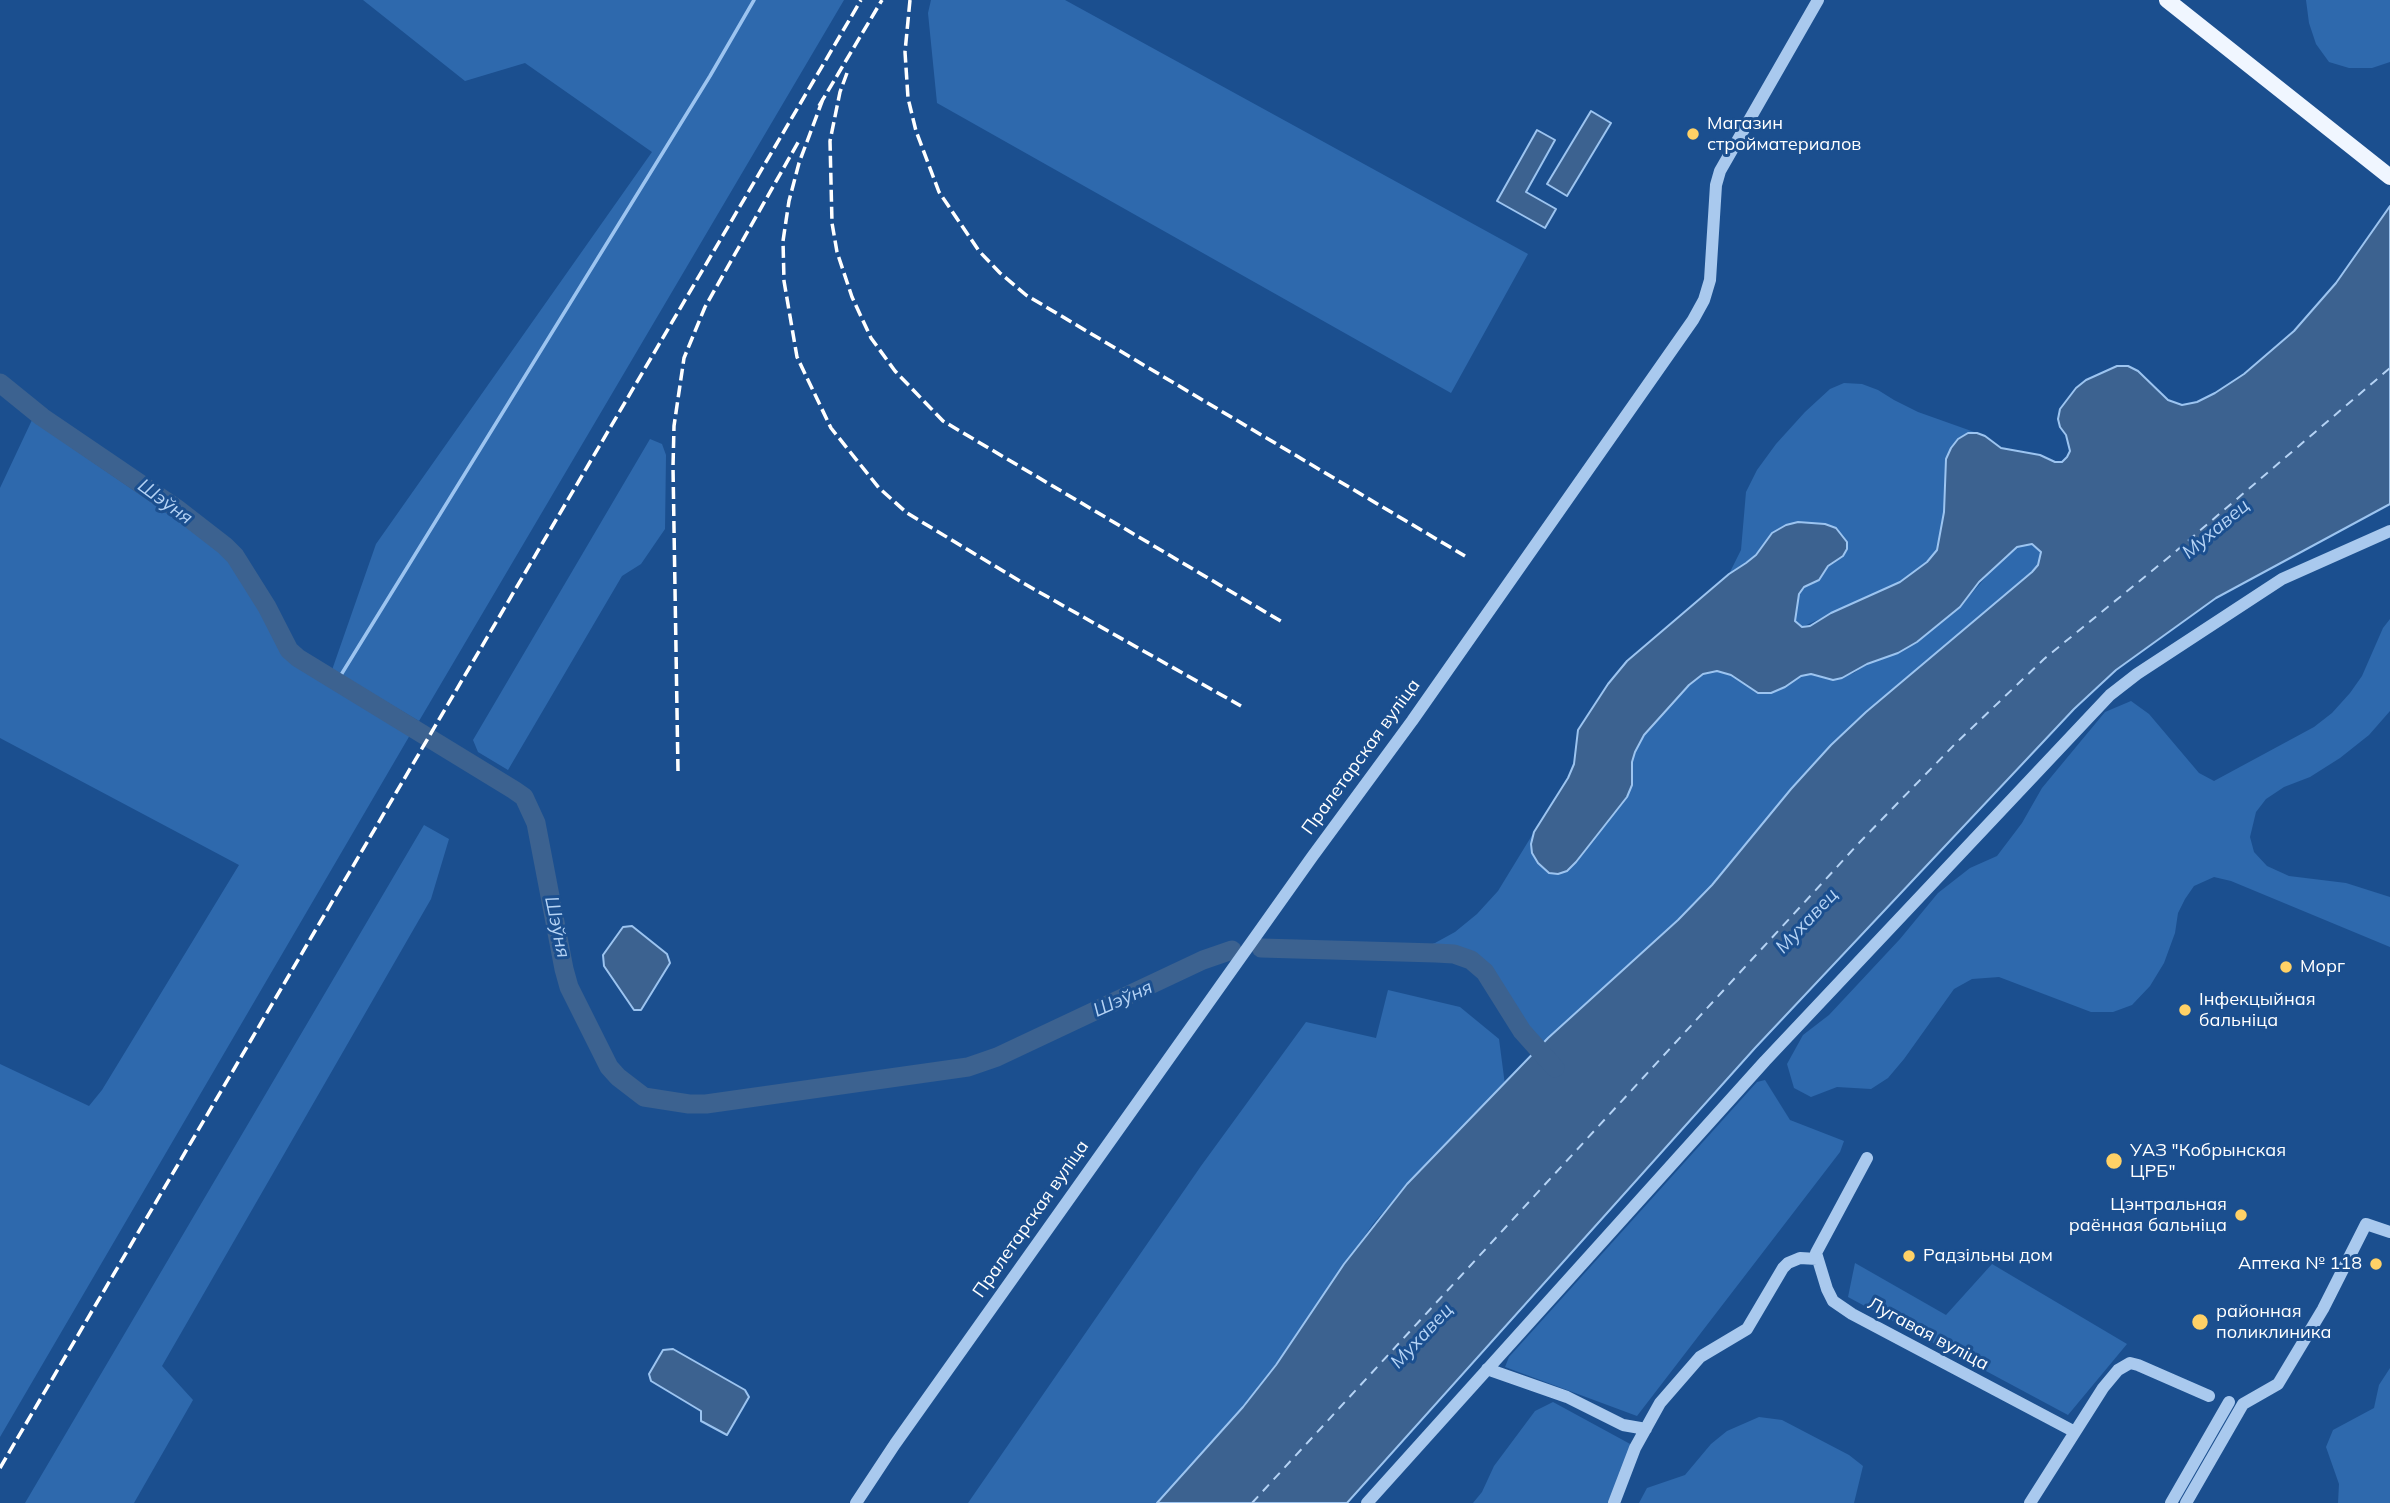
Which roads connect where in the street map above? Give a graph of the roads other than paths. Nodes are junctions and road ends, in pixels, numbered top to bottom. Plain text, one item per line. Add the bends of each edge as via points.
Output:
1 (1818, 0) edge
2 (2167, 0) edge
3 (2390, 177) edge
4 (2390, 531) edge
5 (1867, 1158) dead end
6 (2390, 1232) edge
7 (1818, 1259) junction
8 (1487, 1369) junction
9 (2232, 1411) junction
10 (1646, 1429) junction
11 (2074, 1432) junction
12 (856, 1503) edge
13 (1367, 1503) edge
14 (1614, 1503) edge
15 (2029, 1503) edge
16 (2171, 1503) edge
17 (2186, 1503) edge

1 - 12 street, Пралетарская вуліца via 1720,171 1710,280 1693,320
2 - 3 main road
4 - 8 street via 2283,579 2110,695 1765,1061
5 - 7 street via 1818,1245
6 - 9 street via 2366,1224 2323,1309 2277,1384
7 - 10 street via 1788,1263 1747,1329 1700,1357 1660,1403
7 - 11 street, Лугавая вуліца via 1833,1301
8 - 10 street via 1567,1397 1623,1425
8 - 13 street
9 - 11 street via 2214,1405 2209,1396 2130,1363 2118,1370
9 - 16 street
9 - 17 street
10 - 14 street
11 - 15 street

